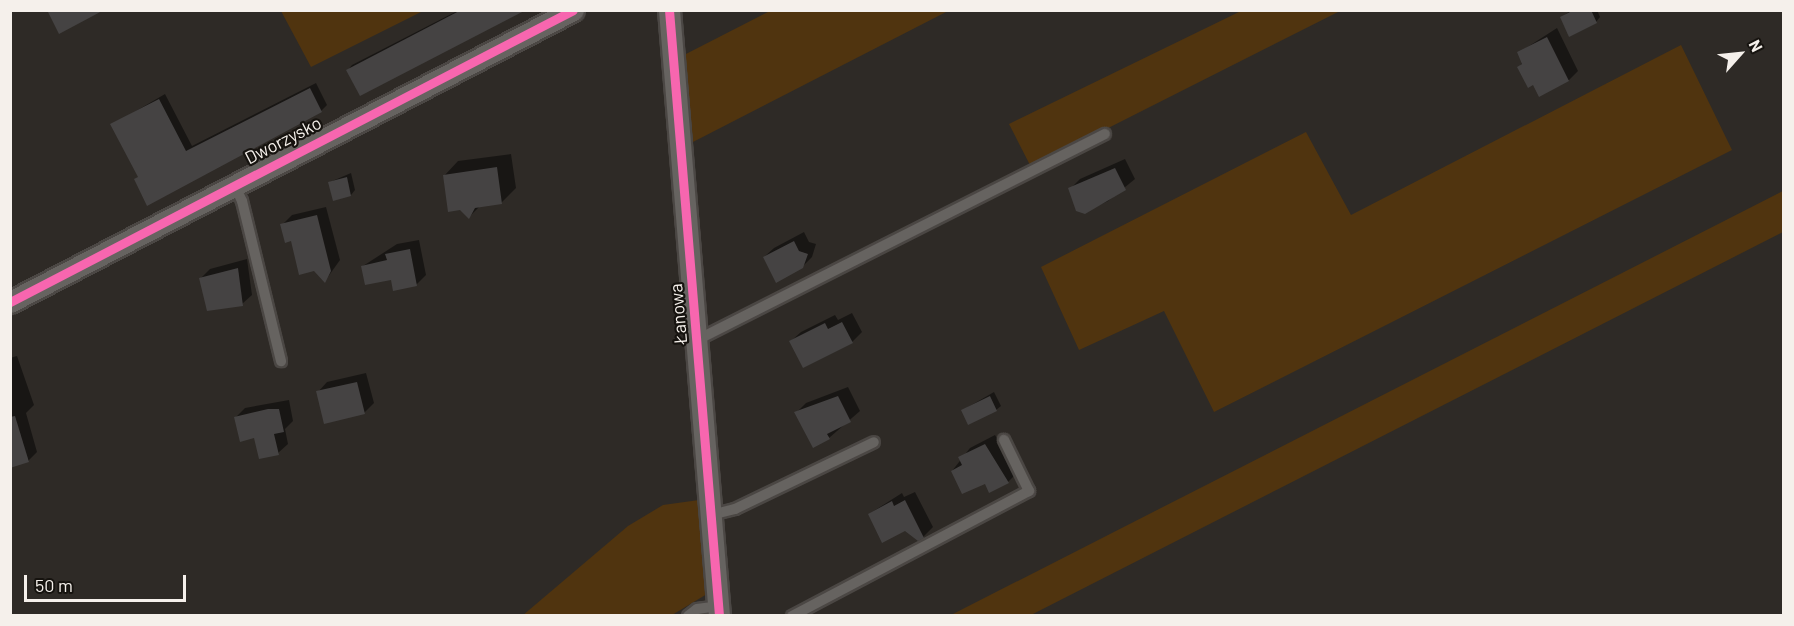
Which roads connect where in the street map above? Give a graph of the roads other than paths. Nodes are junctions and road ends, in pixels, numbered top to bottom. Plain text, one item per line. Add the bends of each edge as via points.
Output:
1 (573, 10) edge
2 (669, 10) edge
3 (1105, 134) dead end
4 (234, 184) junction
5 (10, 302) edge
6 (696, 340) junction
7 (281, 361) dead end
8 (1004, 440) dead end
9 (874, 442) dead end
10 (711, 515) junction
11 (719, 611) edge
12 (688, 615) edge
13 (792, 615) edge

1 - 4 street, Dworzysko
2 - 6 street, Łanowa
3 - 6 lane
4 - 5 street, Dworzysko
4 - 7 lane via 242,201
6 - 10 street, Łanowa
8 - 13 lane via 1029,491
9 - 10 lane via 735,509
10 - 11 street, Łanowa
11 - 12 lane via 697,609

